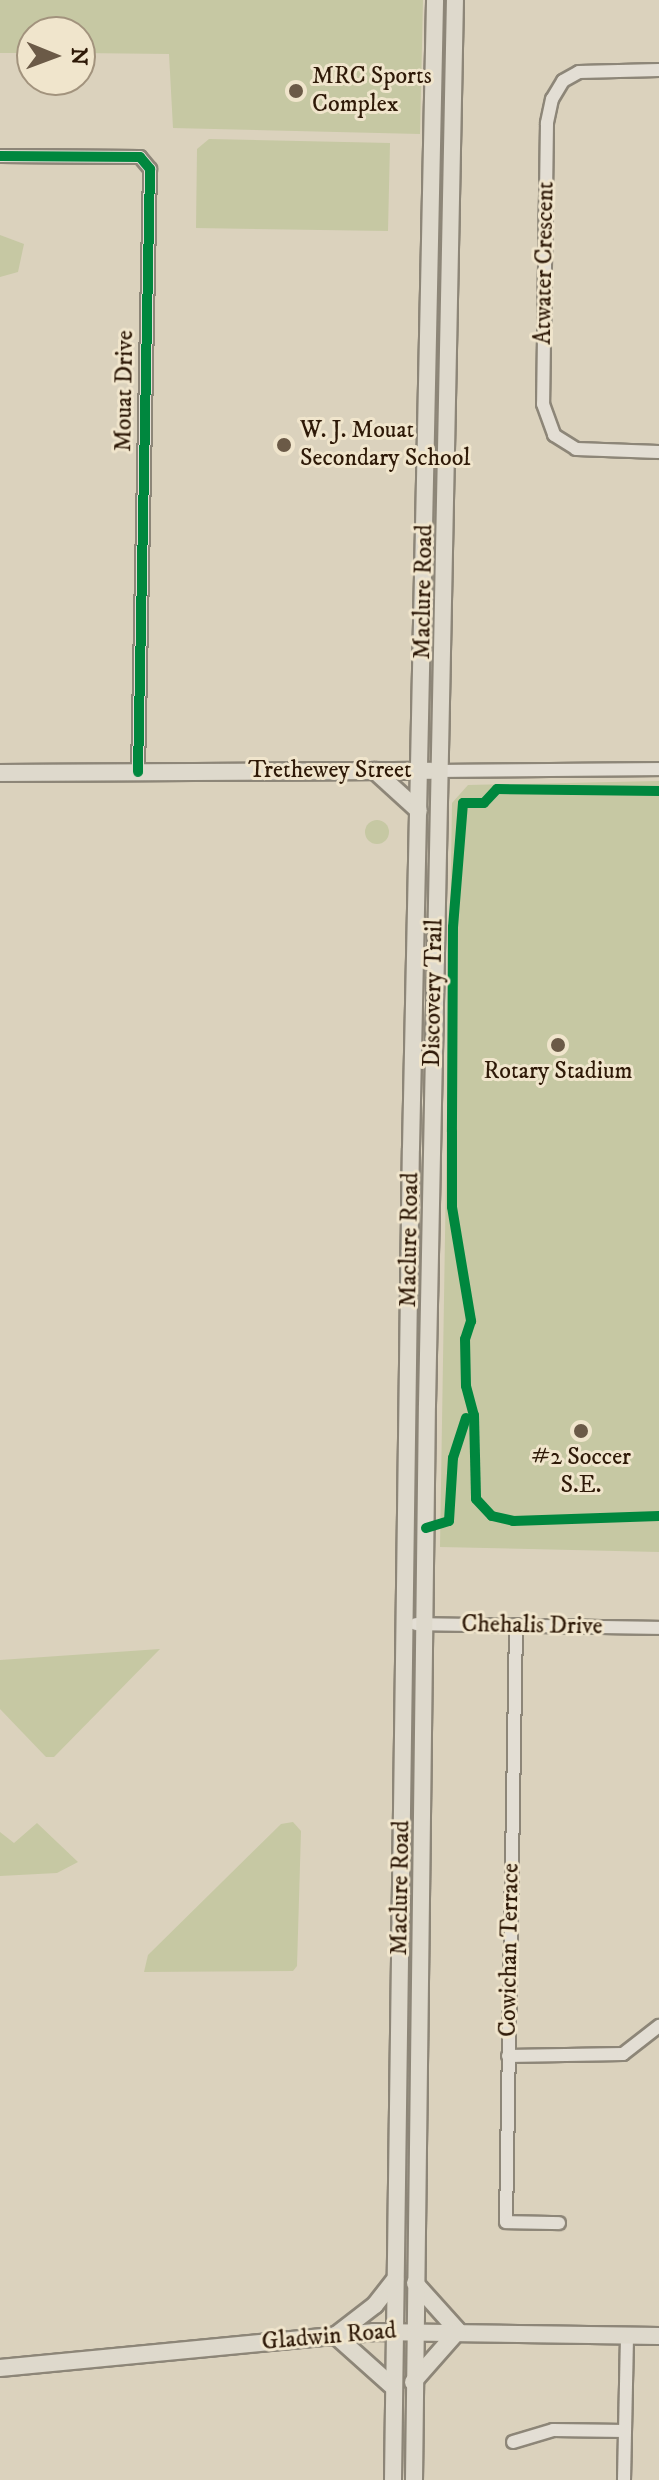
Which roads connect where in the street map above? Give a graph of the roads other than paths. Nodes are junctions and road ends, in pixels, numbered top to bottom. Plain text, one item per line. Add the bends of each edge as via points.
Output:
1 (435, 0) edge
2 (455, 0) edge
3 (659, 70) edge
4 (0, 156) edge
5 (659, 452) edge
6 (659, 769) edge
7 (375, 771) junction
8 (420, 771) junction
9 (441, 771) junction
10 (138, 772) junction
11 (0, 773) edge
12 (419, 811) junction
13 (404, 1624) junction
14 (424, 1624) junction
15 (516, 1625) junction
16 (659, 1628) edge
17 (659, 2026) edge
18 (508, 2056) junction
19 (559, 2223) dead end
20 (395, 2279) junction
21 (415, 2283) junction
22 (413, 2330) junction
23 (394, 2331) junction
24 (458, 2331) junction
25 (335, 2335) junction
26 (627, 2335) junction
27 (659, 2336) edge
28 (0, 2368) edge
29 (412, 2384) junction
30 (391, 2385) junction
31 (625, 2431) junction
32 (513, 2442) dead end
33 (393, 2480) edge
34 (414, 2480) edge
35 (624, 2480) edge

1 - 8 main road, Maclure Road
2 - 9 main road, Maclure Road
3 - 5 street, Atwater Crescent via 579,72 563,81 552,99 547,123 543,404 554,435 576,449
4 - 10 street, Mouat Drive via 140,157 150,169
6 - 9 street, Trethewey Street
7 - 8 main road, Trethewey Street
7 - 10 main road, Trethewey Street
7 - 12 main road
8 - 9 main road, Trethewey Street
8 - 12 main road, Maclure Road
9 - 14 main road, Maclure Road
10 - 11 main road, Trethewey Street
12 - 13 main road, Maclure Road
13 - 14 street, Chehalis Drive
13 - 20 main road, Maclure Road
14 - 15 street, Chehalis Drive
14 - 21 main road, Maclure Road
15 - 16 street, Chehalis Drive
15 - 18 street, Cowichan Terrace
17 - 18 street via 623,2054
18 - 19 street, Cowichan Terrace via 506,2222
20 - 23 main road, Maclure Road
20 - 25 main road via 375,2305
21 - 22 main road, Maclure Road
21 - 24 main road
22 - 23 main road, Gladwin Road
22 - 24 main road, Gladwin Road
22 - 29 main road, Maclure Road
23 - 25 main road, Gladwin Road
23 - 30 main road, Maclure Road
24 - 26 main road, Gladwin Road
24 - 29 main road
25 - 28 main road, Gladwin Road
25 - 30 main road
26 - 27 main road, Gladwin Road
26 - 31 street
29 - 34 main road, Maclure Road
30 - 33 main road, Maclure Road
31 - 32 street via 553,2430
31 - 35 street

